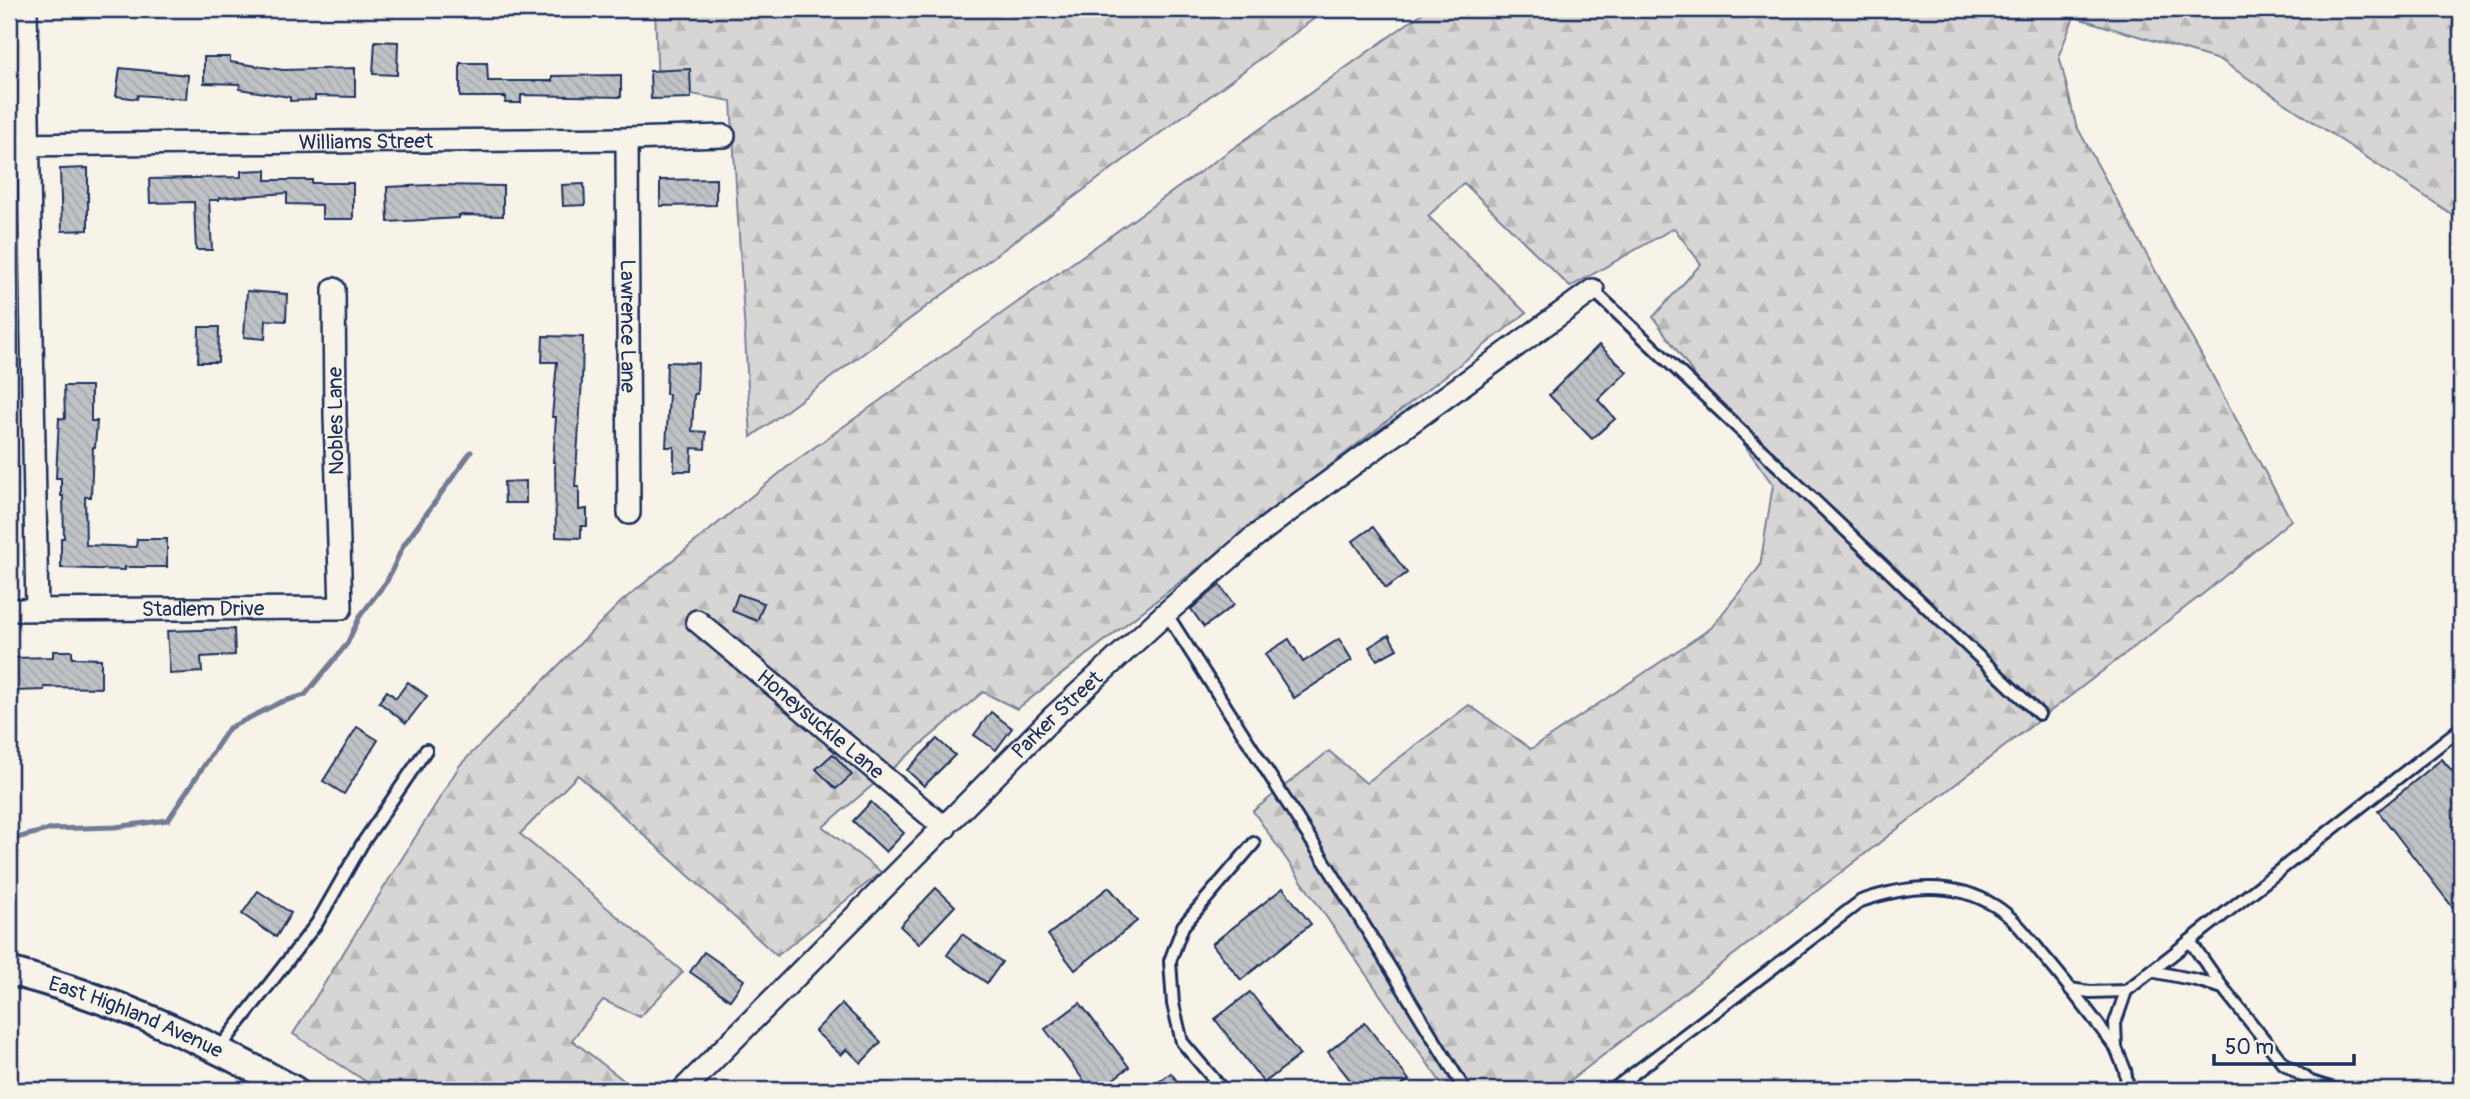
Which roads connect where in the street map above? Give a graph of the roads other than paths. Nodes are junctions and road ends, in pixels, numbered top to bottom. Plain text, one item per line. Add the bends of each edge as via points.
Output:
1 (26, 9) edge
2 (724, 136) dead end
3 (627, 139) junction
4 (18, 145) edge
5 (334, 289) dead end
6 (1593, 290) joint
7 (629, 513) dead end
8 (339, 552) joint
9 (9, 610) edge
10 (37, 610) junction
11 (1166, 613) junction
12 (696, 621) dead end
13 (2039, 714) dead end
14 (2461, 728) edge
15 (426, 750) dead end
16 (945, 828) junction
17 (1254, 844) dead end
18 (2190, 941) junction
19 (9, 971) edge
20 (2151, 971) junction
21 (2223, 988) junction
22 (2070, 989) junction
23 (2126, 991) junction
24 (2116, 1048) junction
25 (219, 1049) junction
26 (294, 1090) edge
27 (683, 1090) edge
28 (1223, 1090) edge
29 (1465, 1090) edge
30 (1612, 1090) edge
31 (2128, 1090) edge
32 (2337, 1090) edge

1 - 4 street
2 - 3 street, Williams Street
3 - 4 street, Williams Street
3 - 7 street, Lawrence Lane
4 - 10 street
5 - 8 street, Nobles Lane
6 - 11 street, Parker Street via 1290,510
6 - 13 lane
8 - 10 street, Stadiem Drive via 341,608
9 - 10 street, Stadiem Drive
11 - 16 street, Parker Street via 1054,716
11 - 29 lane
12 - 16 street, Honeysuckle Lane
14 - 18 lane
15 - 25 lane via 362,844 317,923
16 - 27 street, Parker Street
17 - 28 lane via 1183,926 1170,961 1182,1042
18 - 20 lane
18 - 21 lane
19 - 25 street, East Highland Avenue via 101,998
20 - 21 lane
20 - 23 lane
21 - 32 lane via 2283,1063 2311,1082
22 - 23 lane
22 - 24 lane
22 - 30 lane via 2021,928 1996,906 1975,896 1933,888 1884,893 1861,901
23 - 24 lane via 2115,1023
24 - 31 lane
25 - 26 street, East Highland Avenue

